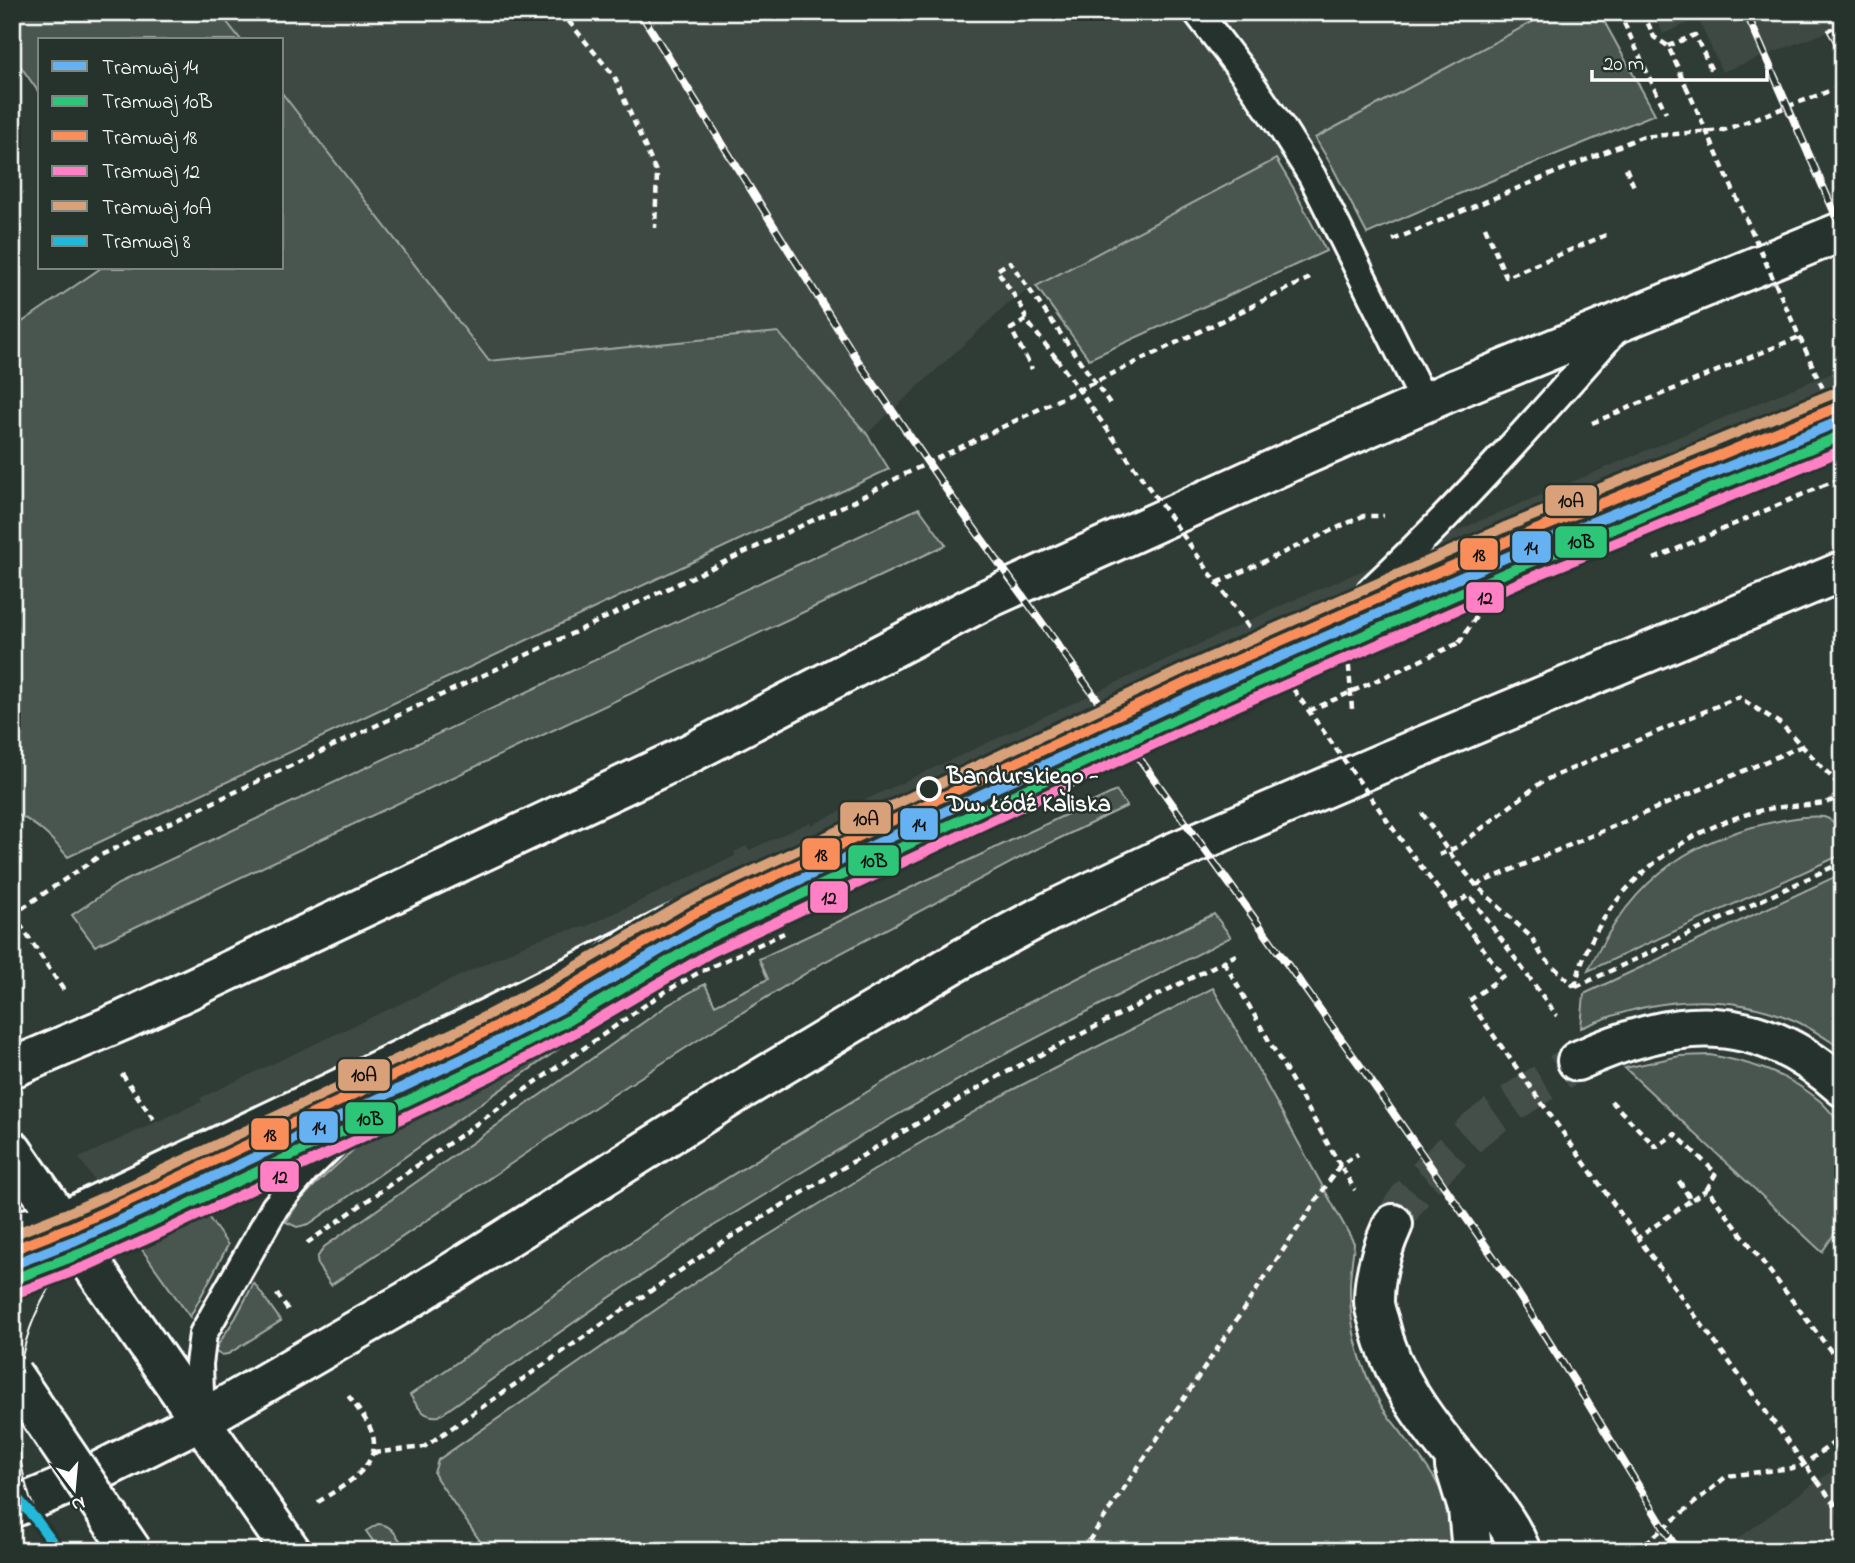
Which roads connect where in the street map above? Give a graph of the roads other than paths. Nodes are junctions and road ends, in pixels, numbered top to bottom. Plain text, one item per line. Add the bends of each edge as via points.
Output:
1 (1197, 12) edge
2 (1843, 231) edge
3 (1626, 319) junction
4 (1843, 401) edge
5 (1425, 402) junction
6 (1843, 570) edge
7 (1359, 602) junction
8 (487, 1012) junction
9 (1577, 1061) tunnel mouth
10 (12, 1068) edge
11 (1843, 1087) edge
12 (12, 1150) edge
13 (58, 1216) junction
14 (1394, 1224) tunnel mouth
15 (12, 1225) edge
16 (12, 1257) edge
17 (12, 1374) edge
18 (201, 1420) junction
19 (1450, 1451) junction
20 (12, 1508) edge
21 (132, 1551) edge
22 (291, 1551) edge
23 (1472, 1551) edge
24 (1521, 1551) edge

1 - 5 lane via 1312,176
2 - 3 main road
3 - 5 main road
3 - 7 lane via 1438,526
4 - 7 lane
5 - 10 main road via 986,599 683,757 124,1020
6 - 18 main road via 1170,854 1049,912 841,1030 405,1302
7 - 8 lane via 681,915
8 - 13 lane
8 - 18 lane via 381,1097 275,1207 203,1334
9 - 11 main road via 1663,1031 1725,1028 1783,1045
12 - 13 main road
13 - 15 lane
13 - 16 lane
13 - 18 main road
14 - 19 main road via 1377,1271 1374,1303 1384,1345 1403,1386
17 - 21 main road, bridge
18 - 20 main road
18 - 22 main road
19 - 23 main road via 1468,1509
19 - 24 main road via 1499,1510

